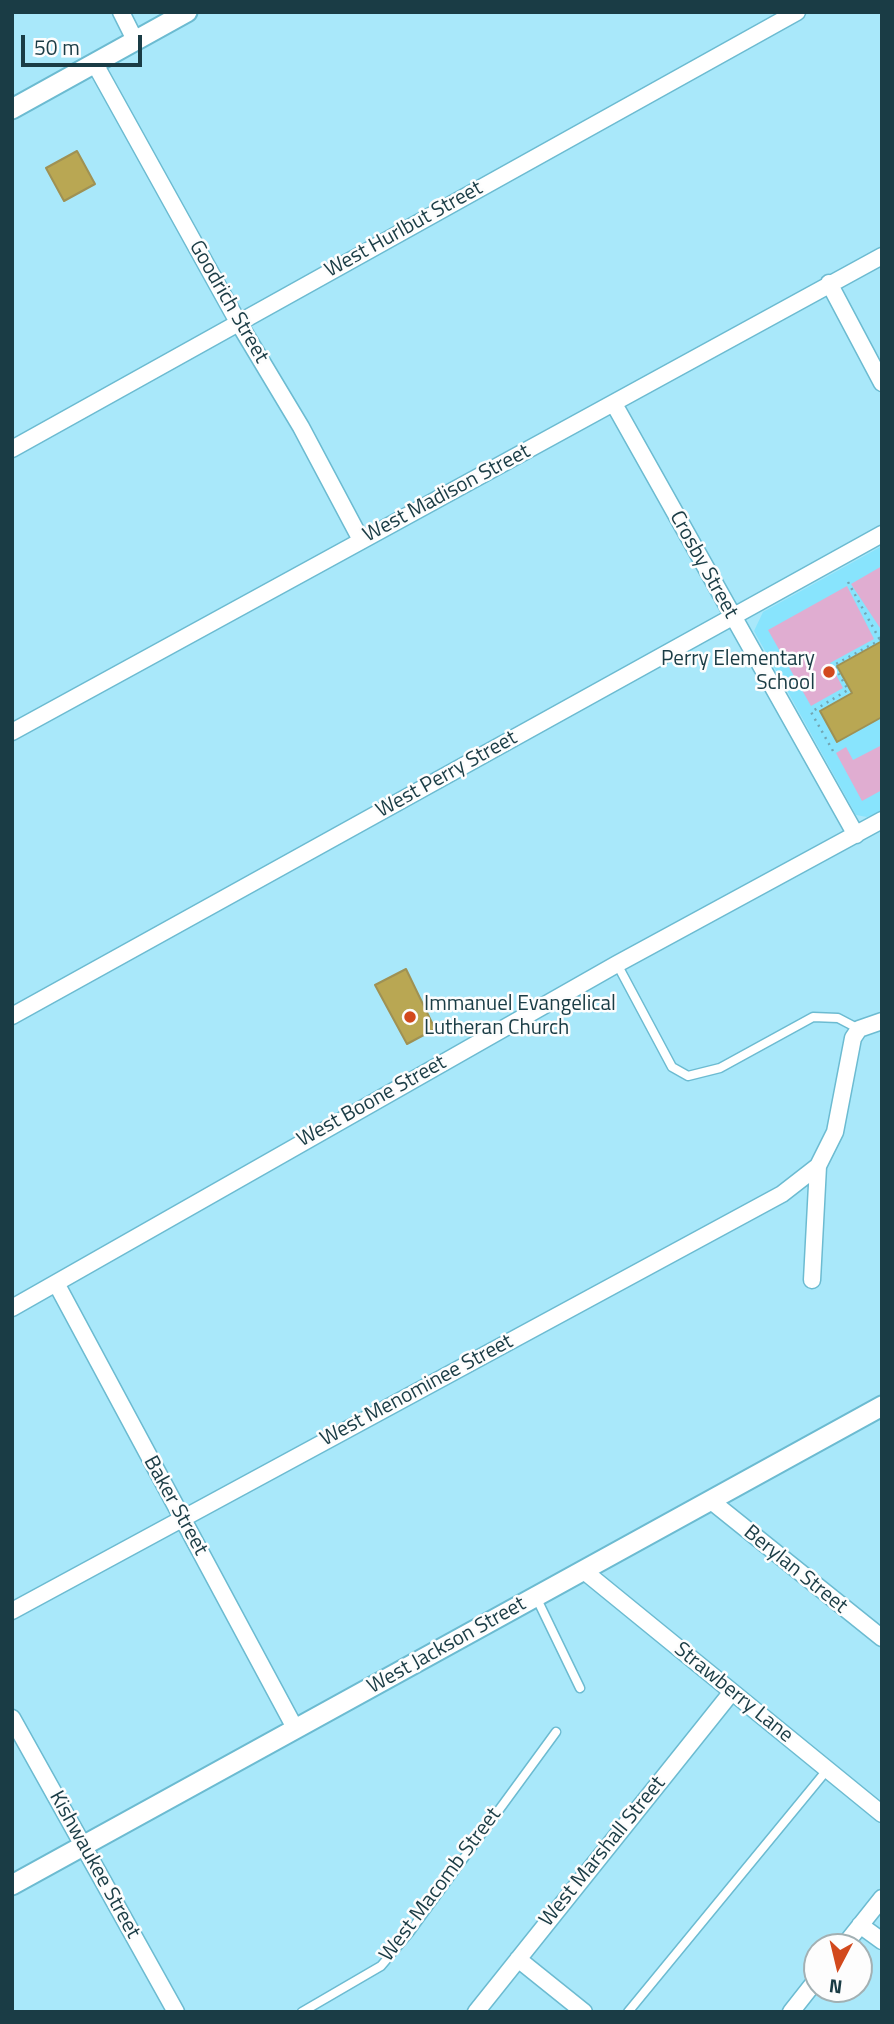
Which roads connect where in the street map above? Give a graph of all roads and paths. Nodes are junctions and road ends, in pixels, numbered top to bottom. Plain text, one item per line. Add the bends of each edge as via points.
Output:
1 (121, 12) edge
2 (187, 12) edge
3 (797, 12) edge
4 (136, 42) junction
5 (94, 64) junction
6 (12, 109) edge
7 (882, 256) edge
8 (829, 283) junction
9 (238, 322) junction
10 (882, 383) edge
11 (614, 404) junction
12 (12, 449) edge
13 (882, 534) edge
14 (361, 540) junction
15 (848, 582) dead end
16 (733, 618) junction
17 (881, 639) edge
18 (12, 732) edge
19 (833, 751) dead end
20 (882, 820) edge
21 (856, 835) junction
22 (617, 964) junction
23 (12, 1016) edge
24 (882, 1021) edge
25 (859, 1030) junction
26 (818, 1166) junction
27 (812, 1280) dead end
28 (56, 1283) junction
29 (12, 1308) edge
30 (882, 1406) edge
31 (710, 1500) junction
32 (181, 1518) junction
33 (584, 1571) junction
34 (536, 1598) junction
35 (12, 1611) edge
36 (882, 1638) edge
37 (580, 1688) dead end
38 (731, 1693) junction
39 (12, 1718) edge
40 (295, 1728) junction
41 (556, 1732) dead end
42 (827, 1770) junction
43 (882, 1814) edge
44 (83, 1844) junction
45 (12, 1885) edge
46 (882, 1898) edge
47 (860, 1925) junction
48 (854, 1933) edge
49 (882, 1941) edge
50 (518, 1958) junction
51 (803, 1997) edge
52 (176, 2012) edge
53 (302, 2012) edge
54 (476, 2012) edge
55 (584, 2012) edge
56 (628, 2012) edge
57 (791, 2012) edge

1 - 4 street
2 - 4 street
3 - 9 street, West Hurlbut Street
4 - 5 street
5 - 6 street
5 - 9 street, Goodrich Street
7 - 8 street, West Madison Street
8 - 10 street
8 - 11 street, West Madison Street
9 - 12 street, West Hurlbut Street
9 - 14 street, Goodrich Street
11 - 14 street, West Madison Street
11 - 16 street, Crosby Street
13 - 16 street, West Perry Street
14 - 18 street, West Madison Street
15 - 17 path
16 - 21 street, Crosby Street
16 - 23 street, West Perry Street
17 - 19 path via 834,665 848,690 811,712
20 - 21 street, West Boone Street
21 - 22 street, West Boone Street
22 - 25 lane via 672,1067 688,1076 720,1068 813,1017 838,1018
22 - 28 street, West Boone Street
24 - 25 street
25 - 26 street via 853,1038 835,1132
26 - 27 street
26 - 32 street, West Menominee Street via 782,1194
28 - 29 street, West Boone Street
28 - 32 street, Baker Street
30 - 31 street, West Jackson Street
31 - 33 street, West Jackson Street
31 - 36 street, Berylan Street
32 - 35 street, West Menominee Street
32 - 40 street, Baker Street
33 - 34 street, West Jackson Street
33 - 38 street, Strawberry Lane
34 - 37 lane
34 - 40 street, West Jackson Street
38 - 42 street, Strawberry Lane
38 - 50 street, West Marshall Street
39 - 44 street, Kishwaukee Street
40 - 44 street, West Jackson Street
41 - 53 lane, West Macomb Street via 381,1966
42 - 43 street, Strawberry Lane
42 - 56 lane
44 - 45 street, West Jackson Street
44 - 52 street, Kishwaukee Street
46 - 47 street
47 - 48 street
47 - 49 street
50 - 54 street, West Marshall Street
50 - 55 street
51 - 57 street

